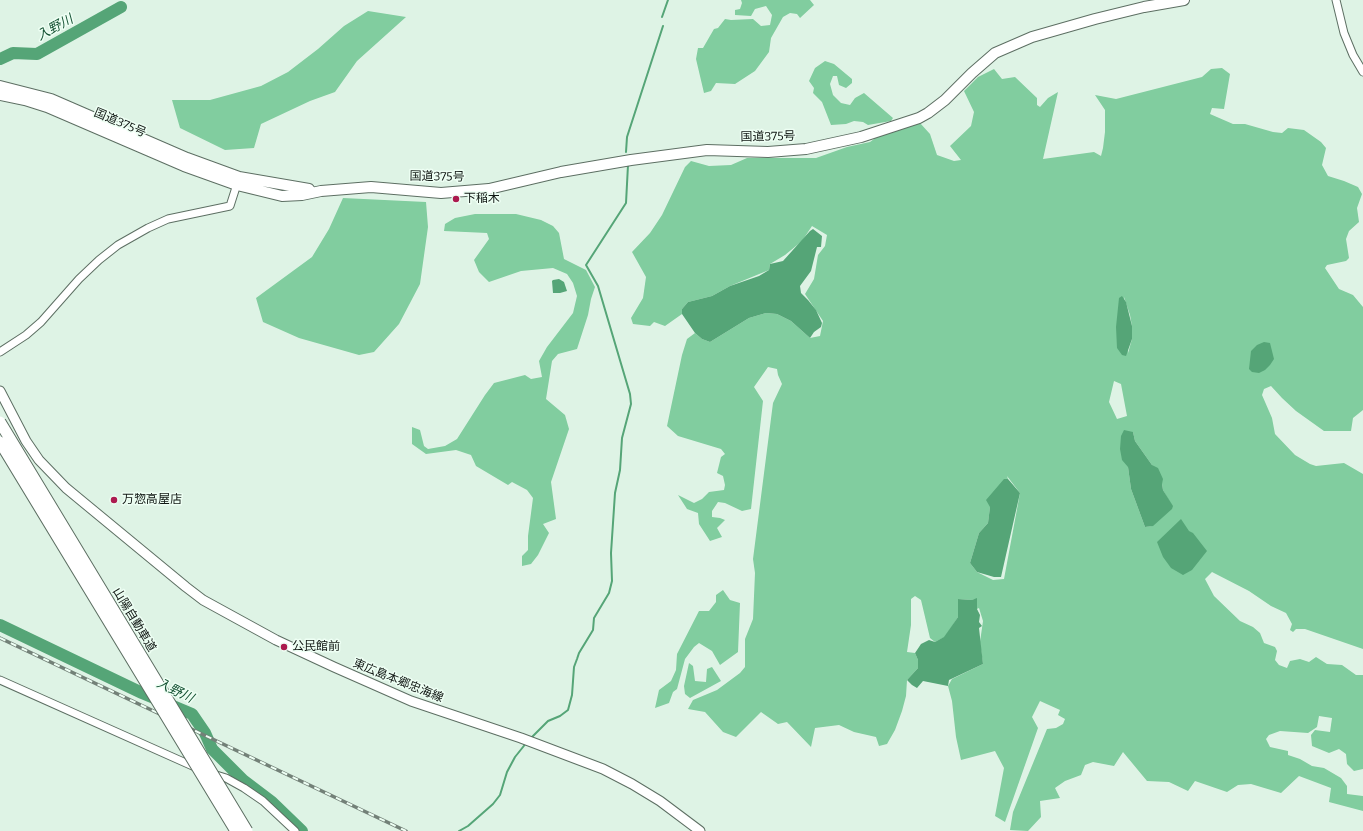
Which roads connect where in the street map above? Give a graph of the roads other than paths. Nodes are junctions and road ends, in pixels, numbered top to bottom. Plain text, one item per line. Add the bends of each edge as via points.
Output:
1 (1184, 0) edge
2 (1336, 0) edge
3 (1363, 72) edge
4 (0, 86) edge
5 (0, 95) edge
6 (238, 181) junction
7 (0, 352) edge
8 (0, 391) edge
9 (0, 422) edge
10 (0, 442) edge
11 (0, 680) edge
12 (236, 831) edge
13 (247, 831) edge
14 (295, 831) edge
15 (700, 831) edge

1 - 6 highway, 国道375号 via 1144,7 1032,37 995,53 944,100 918,118 854,138 806,149 768,152 707,150 561,172 489,190 441,193 371,187 282,196
2 - 3 street via 1344,33
4 - 6 highway, 国道375号 via 51,99
5 - 6 highway, 国道375号 via 47,107 184,166
6 - 7 street via 230,206 168,219 118,245 79,279 41,322
8 - 15 main road, 東広島本郷忠海線 via 26,441 39,460 66,488 203,600 276,640 366,682 417,703 603,769 660,801
9 - 13 highway, 山陽自動車道, bridge
10 - 12 highway, 山陽自動車道, bridge
11 - 14 street via 244,788 263,801

